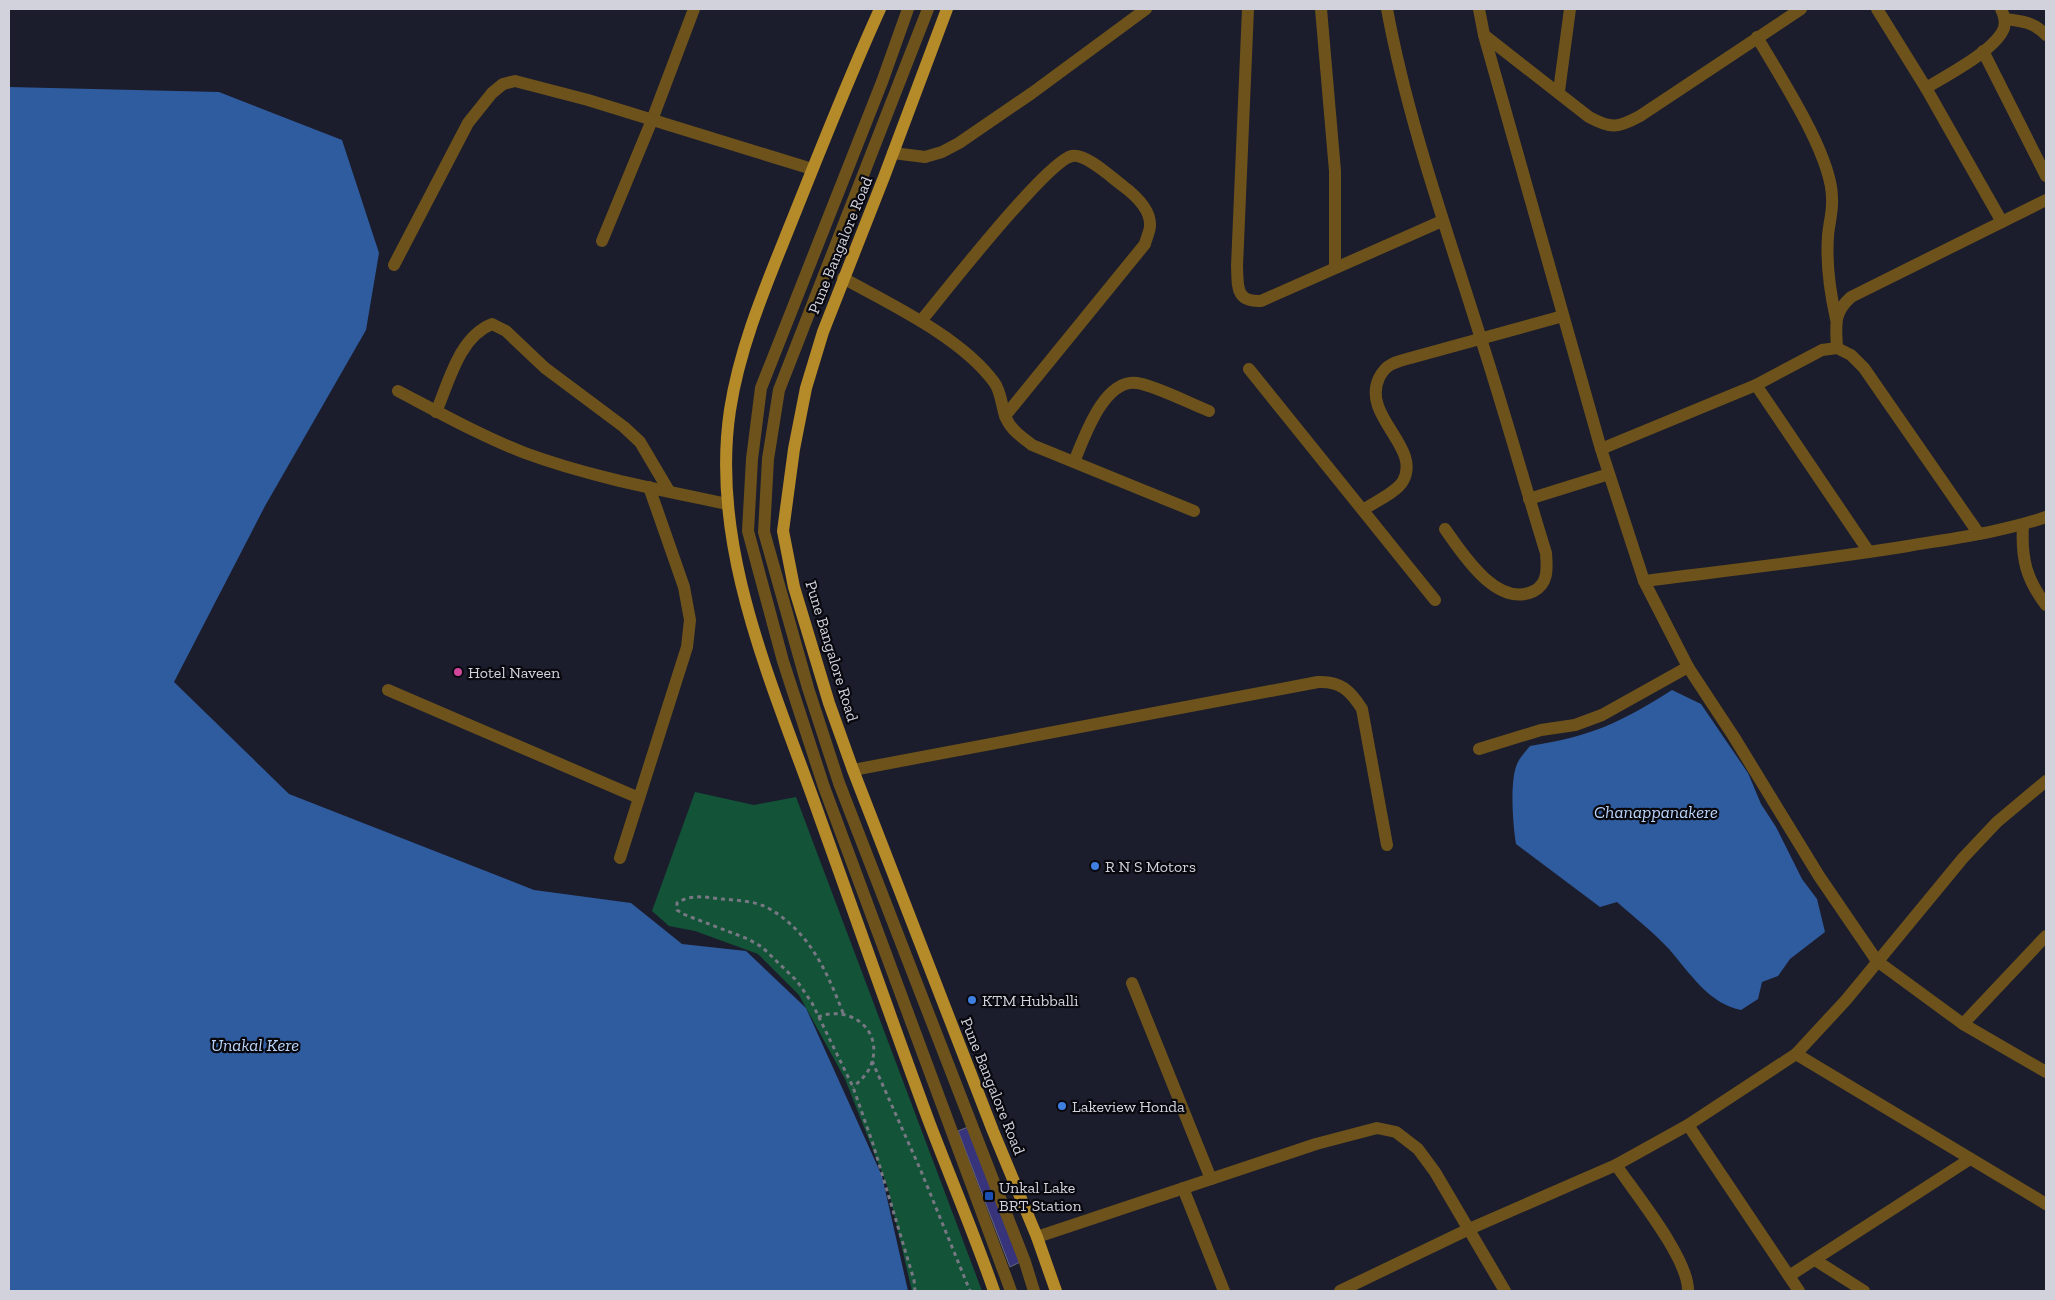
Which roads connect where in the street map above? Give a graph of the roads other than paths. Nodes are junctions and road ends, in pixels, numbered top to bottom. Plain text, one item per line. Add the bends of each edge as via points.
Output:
1 (694, 9) edge
2 (880, 9) edge
3 (908, 9) edge
4 (928, 9) edge
5 (947, 9) edge
6 (1146, 9) edge
7 (1248, 9) edge
8 (1321, 9) edge
9 (1387, 9) edge
10 (1479, 9) edge
11 (1570, 9) edge
12 (1801, 9) edge
13 (1877, 9) edge
14 (2003, 14) edge
15 (1484, 35) junction
16 (2046, 35) edge
17 (1757, 37) junction
18 (1983, 51) junction
19 (1926, 88) junction
20 (1559, 91) junction
21 (652, 120) junction
22 (893, 153) junction
23 (812, 169) junction
24 (2046, 176) edge
25 (2046, 200) edge
26 (1442, 221) junction
27 (2002, 222) junction
28 (602, 241) dead end
29 (394, 265) dead end
30 (1335, 267) junction
31 (843, 278) junction
32 (1563, 316) junction
33 (1836, 318) junction
34 (921, 321) junction
35 (1481, 339) junction
36 (1837, 348) junction
37 (1249, 369) dead end
38 (1756, 384) junction
39 (398, 391) dead end
40 (1209, 411) dead end
41 (436, 412) junction
42 (1005, 416) junction
43 (1601, 449) junction
44 (1074, 462) junction
45 (1609, 474) junction
46 (650, 486) junction
47 (669, 491) junction
48 (1530, 499) junction
49 (728, 504) junction
50 (1363, 510) junction
51 (1194, 511) dead end
52 (2046, 517) edge
53 (2023, 525) junction
54 (1445, 529) dead end
55 (1979, 534) junction
56 (1869, 552) junction
57 (1644, 581) junction
58 (1436, 600) dead end
59 (2046, 605) edge
60 (1688, 667) junction
61 (388, 690) dead end
62 (1479, 749) dead end
63 (853, 770) junction
64 (2044, 786) edge
65 (639, 798) junction
66 (1387, 845) dead end
67 (620, 858) dead end
68 (2046, 936) edge
69 (2041, 951) edge
70 (1878, 961) junction
71 (1132, 983) dead end
72 (1963, 1024) junction
73 (1796, 1054) junction
74 (2046, 1072) edge
75 (1688, 1125) junction
76 (1970, 1159) junction
77 (1616, 1165) junction
78 (1211, 1179) junction
79 (1183, 1188) junction
80 (2046, 1204) edge
81 (1467, 1230) junction
82 (1037, 1237) junction
83 (1815, 1260) junction
84 (1790, 1276) junction
85 (994, 1291) edge
86 (1011, 1291) edge
87 (1034, 1291) edge
88 (1056, 1291) edge
89 (1224, 1291) edge
90 (1340, 1291) edge
91 (1505, 1291) edge
92 (1688, 1291) edge
93 (1799, 1291) edge
94 (1864, 1291) edge

1 - 21 street
2 - 23 main road
3 - 86 street via 879,91 761,388 752,459 748,531 783,661 824,787
4 - 87 street via 779,390 768,459 764,532 805,679 839,783
5 - 22 main road, Pune Bangalore Road
6 - 22 street via 959,143 925,157
7 - 30 street via 1238,290 1250,302 1261,301
8 - 30 street via 1335,171
9 - 26 street via 1399,67
10 - 15 street
11 - 20 street
12 - 17 street
13 - 19 street
14 - 16 street via 2027,22
14 - 18 street via 2004,27 1999,38
15 - 20 street
15 - 32 street
17 - 20 street via 1626,124 1603,125
17 - 33 street via 1794,100 1829,178 1832,197 1828,266
18 - 19 street
18 - 24 street
19 - 27 street
21 - 23 street
21 - 28 street
21 - 29 street via 526,83 503,84 468,123
22 - 31 main road, Pune Bangalore Road
23 - 49 main road via 740,362 730,411 725,471
25 - 27 street
26 - 30 street
26 - 35 street
27 - 33 street via 1851,297 1840,306
31 - 34 street
31 - 63 main road, Pune Bangalore Road via 806,388 783,531 794,586
32 - 35 street
32 - 43 street
33 - 36 street
34 - 42 street via 947,339 995,382 1003,400
34 - 42 street via 1030,191 1060,161 1073,155 1083,157 1131,192 1146,209 1150,226 1145,244
35 - 48 street
35 - 50 street via 1392,364 1382,371 1375,395 1379,410 1402,450 1407,463 1406,475 1402,482
36 - 38 street via 1822,350
36 - 55 street via 1851,355 1864,368
37 - 50 street
38 - 43 street
38 - 56 street
39 - 41 street
40 - 44 street via 1138,383 1118,387 1100,406
41 - 46 street via 526,453
41 - 47 street via 472,337 481,328 492,324 506,330 545,368 640,442
42 - 44 street via 1012,429 1032,445
43 - 45 street
44 - 51 street
45 - 48 street
45 - 57 street
46 - 47 street
46 - 65 street via 684,587 690,620 687,648
47 - 49 street
48 - 54 street via 1546,553 1547,569 1544,582 1528,593 1512,594 1494,586 1471,566
49 - 85 main road via 740,574 773,684 893,1023
50 - 58 street
52 - 53 street
53 - 55 street
53 - 59 street via 2023,561 2031,582
55 - 56 street
56 - 57 street
57 - 60 street
60 - 62 street via 1593,719
60 - 70 street via 1819,876
61 - 65 street
63 - 66 street via 1318,682 1332,682 1343,686 1362,709
63 - 82 main road, Pune Bangalore Road
64 - 70 street via 1997,822
65 - 67 street
68 - 69 street
69 - 72 street
70 - 72 street
70 - 73 street
71 - 78 street
72 - 74 street
73 - 75 street
73 - 76 street
75 - 77 street
75 - 84 street
76 - 80 street
76 - 83 street
77 - 81 street
77 - 92 street via 1679,1259 1688,1281
78 - 79 street
78 - 81 street via 1316,1144 1377,1128 1396,1132 1418,1149 1435,1172
79 - 82 street
79 - 89 street
81 - 90 street
81 - 91 street
82 - 88 main road, Pune Bangalore Road
83 - 84 street
83 - 94 street
84 - 93 street

